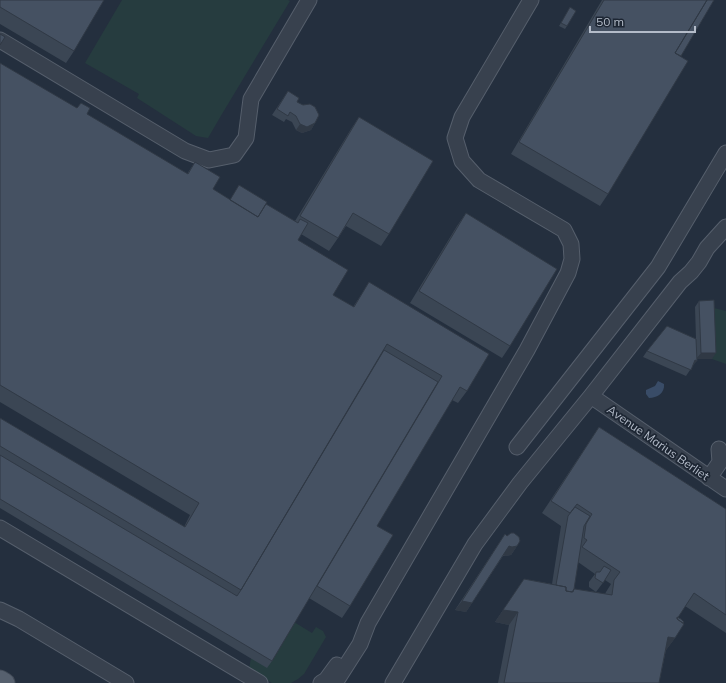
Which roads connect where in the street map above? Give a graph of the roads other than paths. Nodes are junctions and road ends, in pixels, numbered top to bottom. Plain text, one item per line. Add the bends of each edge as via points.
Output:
1 (309, 0) edge
2 (531, 0) edge
3 (0, 40) edge
4 (726, 153) edge
5 (726, 227) edge
6 (591, 396) junction
7 (516, 446) dead end
8 (719, 449) dead end
9 (708, 478) junction
10 (726, 489) edge
11 (0, 528) edge
12 (0, 610) edge
13 (368, 622) junction
14 (0, 680) edge
15 (5, 683) edge
16 (126, 683) edge
17 (260, 683) edge
18 (321, 683) edge
19 (335, 683) edge
20 (393, 683) edge

1 - 3 street via 251,99 246,138 234,155 209,160 185,151
2 - 13 street via 462,117 455,138 462,161 479,180 564,230 571,244 572,260 568,273 527,350
4 - 7 street via 658,267
5 - 6 street
6 - 9 street, Avenue Marius Berliet
6 - 20 street via 520,483 475,544
8 - 9 street via 720,462
9 - 10 street, Avenue Marius Berliet
11 - 17 street
12 - 16 street
13 - 18 street via 352,640 333,672
13 - 19 street via 360,644
14 - 15 main road

